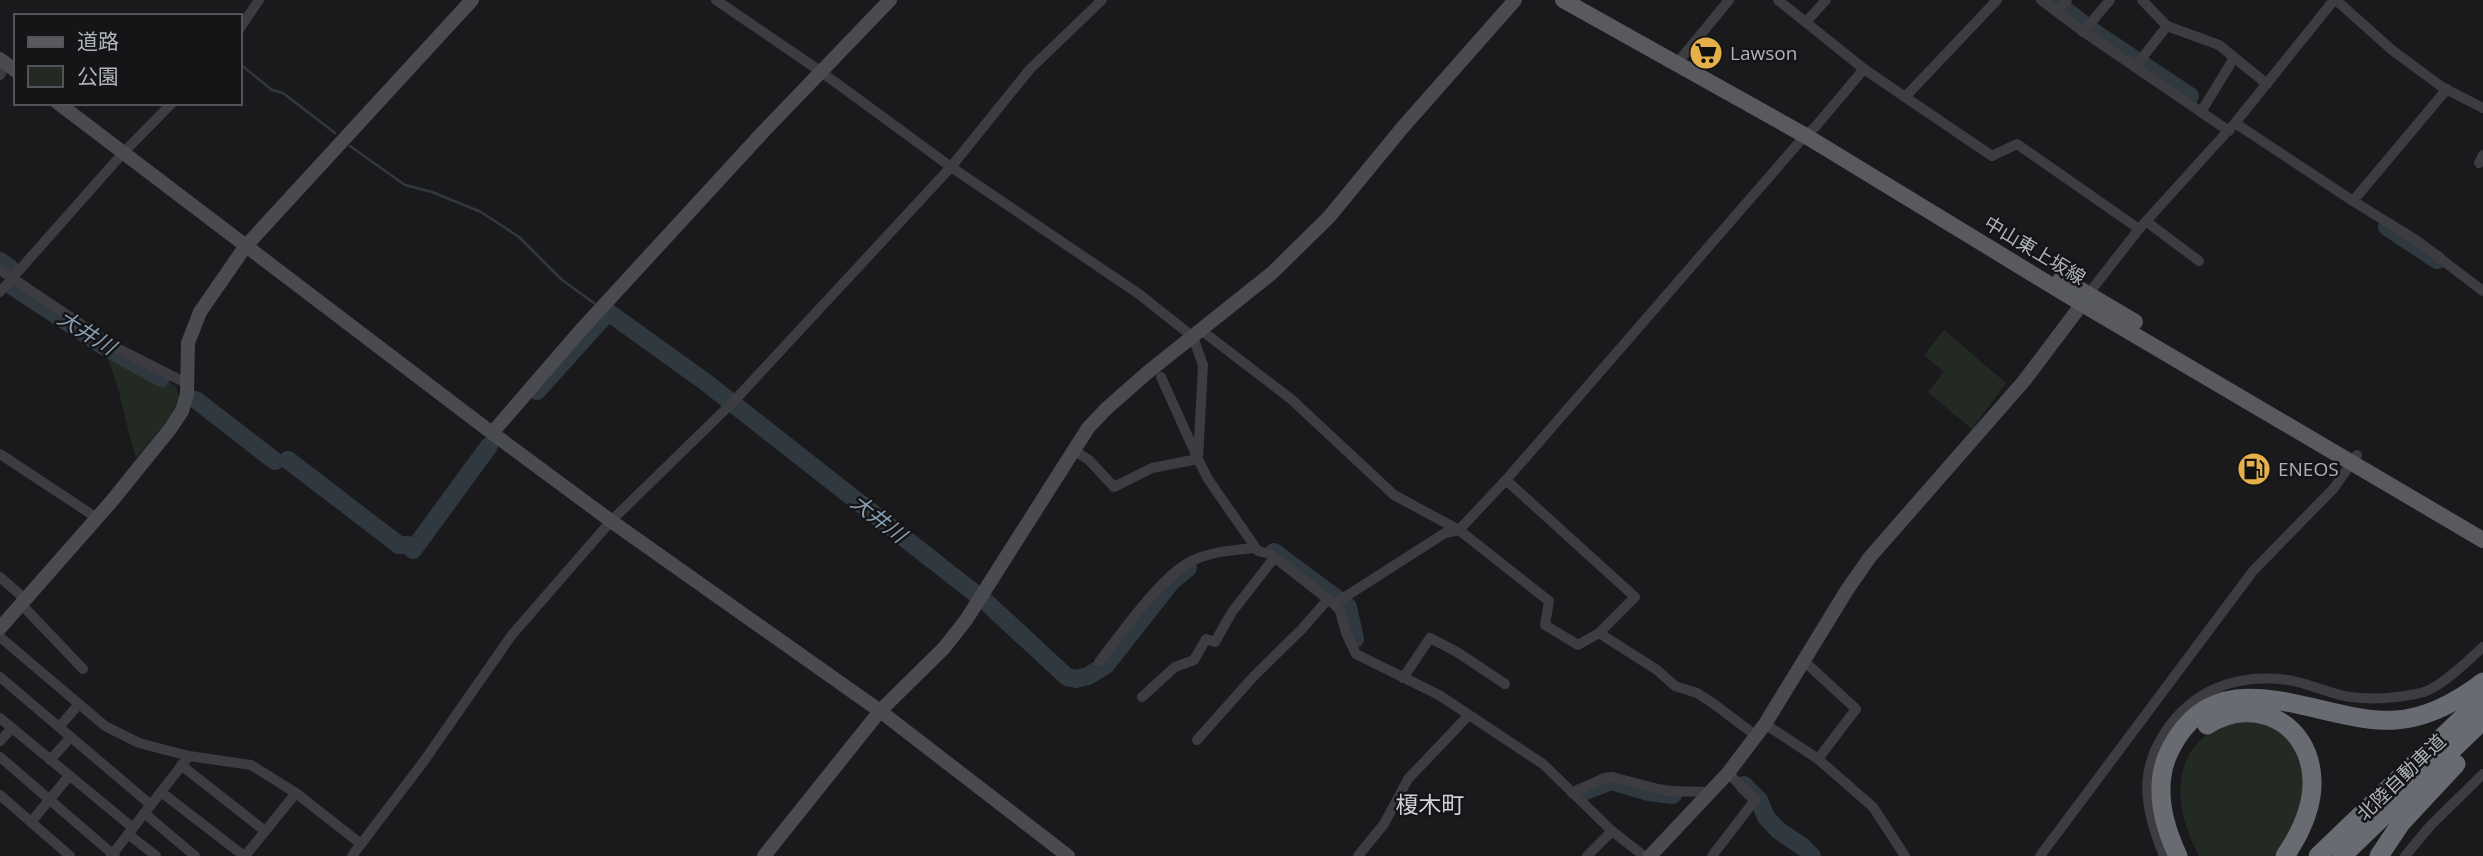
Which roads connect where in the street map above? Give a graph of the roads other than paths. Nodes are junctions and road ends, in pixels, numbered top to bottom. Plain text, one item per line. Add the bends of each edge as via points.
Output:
1 (259, 0) edge
2 (472, 0) edge
3 (716, 0) edge
4 (891, 0) edge
5 (1102, 0) edge
6 (1515, 0) edge
7 (1563, 0) edge
8 (1584, 0) edge
9 (1729, 0) edge
10 (1778, 0) edge
11 (1826, 0) edge
12 (1997, 0) edge
13 (2041, 0) edge
14 (2067, 0) edge
15 (2110, 0) edge
16 (2142, 0) edge
17 (2335, 0) edge
18 (2057, 12) junction
19 (1806, 22) junction
20 (242, 25) edge
21 (2167, 26) junction
22 (2083, 32) junction
23 (1681, 58) junction
24 (2234, 58) junction
25 (2135, 67) junction
26 (1864, 69) junction
27 (820, 71) junction
28 (2267, 84) junction
29 (2447, 89) junction
30 (1905, 97) junction
31 (61, 105) edge
32 (170, 105) edge
33 (2483, 108) edge
34 (2201, 112) junction
35 (2232, 127) junction
36 (1810, 132) junction
37 (123, 153) junction
38 (951, 167) junction
39 (2353, 201) junction
40 (2143, 226) junction
41 (245, 247) junction
42 (2199, 261) dead end
43 (0, 270) edge
44 (12, 278) junction
45 (2483, 291) edge
46 (0, 292) edge
47 (2085, 299) junction
48 (1197, 334) junction
49 (1161, 377) dead end
50 (186, 383) junction
51 (492, 433) junction
52 (1073, 450) junction
53 (0, 454) edge
54 (1198, 459) junction
55 (2355, 459) junction
56 (1506, 480) junction
57 (97, 518) junction
58 (611, 521) junction
59 (2483, 528) edge
60 (1459, 530) junction
61 (2483, 540) edge
62 (1255, 548) junction
63 (1274, 558) junction
64 (0, 577) edge
65 (23, 601) junction
66 (1335, 601) junction
67 (0, 628) edge
68 (1599, 633) junction
69 (0, 637) edge
70 (2483, 646) edge
71 (1804, 661) junction
72 (1099, 662) dead end
73 (83, 669) dead end
74 (0, 677) edge
75 (1403, 678) junction
76 (2483, 682) edge
77 (1505, 684) dead end
78 (1142, 697) dead end
79 (2483, 698) edge
80 (79, 704) junction
81 (880, 711) junction
82 (1468, 716) junction
83 (0, 718) edge
84 (2483, 720) edge
85 (59, 727) junction
86 (12, 728) junction
87 (1760, 729) junction
88 (2483, 735) edge
89 (71, 737) junction
90 (1197, 740) dead end
91 (0, 741) edge
92 (189, 756) junction
93 (0, 757) edge
94 (1818, 759) junction
95 (51, 760) junction
96 (181, 765) junction
97 (1728, 774) junction
98 (2483, 774) edge
99 (69, 776) junction
100 (161, 792) junction
101 (1709, 792) junction
102 (296, 793) junction
103 (1572, 793) junction
104 (0, 794) edge
105 (50, 799) junction
106 (147, 809) junction
107 (31, 822) junction
108 (130, 831) junction
109 (265, 831) junction
110 (1612, 831) junction
111 (361, 845) junction
112 (113, 855) edge
113 (70, 856) edge
114 (156, 856) edge
115 (195, 856) edge
116 (244, 856) edge
117 (352, 856) edge
118 (764, 856) edge
119 (1068, 856) edge
120 (1358, 856) edge
121 (1587, 856) edge
122 (1644, 856) edge
123 (1650, 856) edge
124 (1712, 856) edge
125 (1905, 856) edge
126 (2040, 856) edge
127 (2164, 856) edge
128 (2178, 856) edge
129 (2190, 856) edge
130 (2285, 856) edge
131 (2318, 856) edge
132 (2342, 856) edge
133 (2379, 856) edge
134 (2405, 856) edge

1 - 20 street
2 - 41 street
3 - 27 street
4 - 27 street
5 - 38 street via 1031,69
6 - 48 street via 1329,217 1272,273
7 - 23 main road, 中山東上坂線
8 - 23 main road, 中山東上坂線
9 - 23 street
10 - 19 street
11 - 19 street
12 - 30 street
13 - 18 street
14 - 18 street
15 - 22 street
16 - 21 street
17 - 28 street
17 - 29 street via 2392,51
18 - 22 street
19 - 26 street
21 - 24 street via 2220,45
21 - 25 street
22 - 25 street
23 - 36 main road, 中山東上坂線
24 - 28 street
24 - 34 street
25 - 34 street
26 - 30 street
26 - 36 street
27 - 38 street
27 - 51 street
28 - 35 street
29 - 33 street
29 - 39 street
30 - 40 street via 1992,156 2017,144
31 - 37 street
32 - 37 street
34 - 35 street
35 - 39 street
35 - 40 street
36 - 47 main road, 中山東上坂線
36 - 56 street
37 - 41 street
37 - 44 street
38 - 48 street
38 - 58 street via 731,404
39 - 45 street via 2416,240
40 - 42 street
40 - 47 street
41 - 50 street via 200,312 188,344
41 - 51 street
43 - 44 street
44 - 46 street
44 - 50 street via 115,347
47 - 55 main road, 中山東上坂線
47 - 71 street via 2024,381 1870,557
48 - 52 street via 1106,409
48 - 54 street via 1203,365
48 - 60 street via 1291,399 1394,495
49 - 54 street
50 - 57 street via 182,411
51 - 58 street
52 - 54 street via 1114,487 1153,468
52 - 81 street via 981,598 944,648
53 - 57 street
54 - 62 street
55 - 59 main road, 中山東上坂線
55 - 61 main road, 中山東上坂線
55 - 126 street via 2334,488 2253,571
56 - 60 street
56 - 68 street via 1635,597
57 - 65 street
58 - 81 street
58 - 111 street via 511,636
60 - 66 street via 1445,533
60 - 68 street via 1549,601 1545,625 1578,645
62 - 63 street
62 - 72 street via 1194,559 1175,572
63 - 66 street
63 - 78 street via 1214,642 1206,639 1194,660 1175,667
64 - 65 street
65 - 67 street
65 - 73 street
66 - 75 street via 1356,654
66 - 90 street via 1254,676
68 - 87 street via 1675,686 1697,693
69 - 80 street
70 - 127 street via 2465,665 2427,691 2350,696 2289,680 2245,678 2210,690 2175,716 2154,750 2146,785 2151,823
71 - 87 street
71 - 94 street via 1856,709
74 - 85 street
75 - 77 street via 1430,638
75 - 82 street
76 - 128 highway via 2444,707 2399,720 2365,719 2259,697 2243,697 2202,713 2182,732 2164,764 2163,814
79 - 131 highway, 北陸自動車道
80 - 85 street
80 - 92 street via 105,726 139,743
81 - 118 street
81 - 119 street
82 - 103 street via 1543,764
82 - 120 street via 1408,779 1384,824
83 - 86 street
84 - 132 highway, 北陸自動車道
85 - 89 street
86 - 91 street
86 - 95 street
87 - 94 street
87 - 97 street
88 - 133 highway via 2402,823
89 - 95 street
89 - 106 street
92 - 96 street
92 - 102 street via 251,765
93 - 105 street
94 - 125 street via 1873,807
95 - 99 street
96 - 100 street
96 - 109 street
97 - 101 street
97 - 124 street via 1755,800
98 - 134 street
99 - 105 street
99 - 108 street
100 - 106 street
100 - 116 street
101 - 103 street via 1666,791 1612,777
101 - 123 street
102 - 109 street
102 - 111 street
103 - 110 street
104 - 107 street
105 - 107 street
105 - 112 street
106 - 108 street
106 - 115 street
107 - 113 street
108 - 112 street
108 - 114 street
109 - 116 street
110 - 121 street
110 - 122 street
111 - 117 street
129 - 130 highway via 2174,807 2174,778 2182,753 2196,734 2215,720 2247,712 2266,714 2285,724 2301,743 2311,768 2309,806

